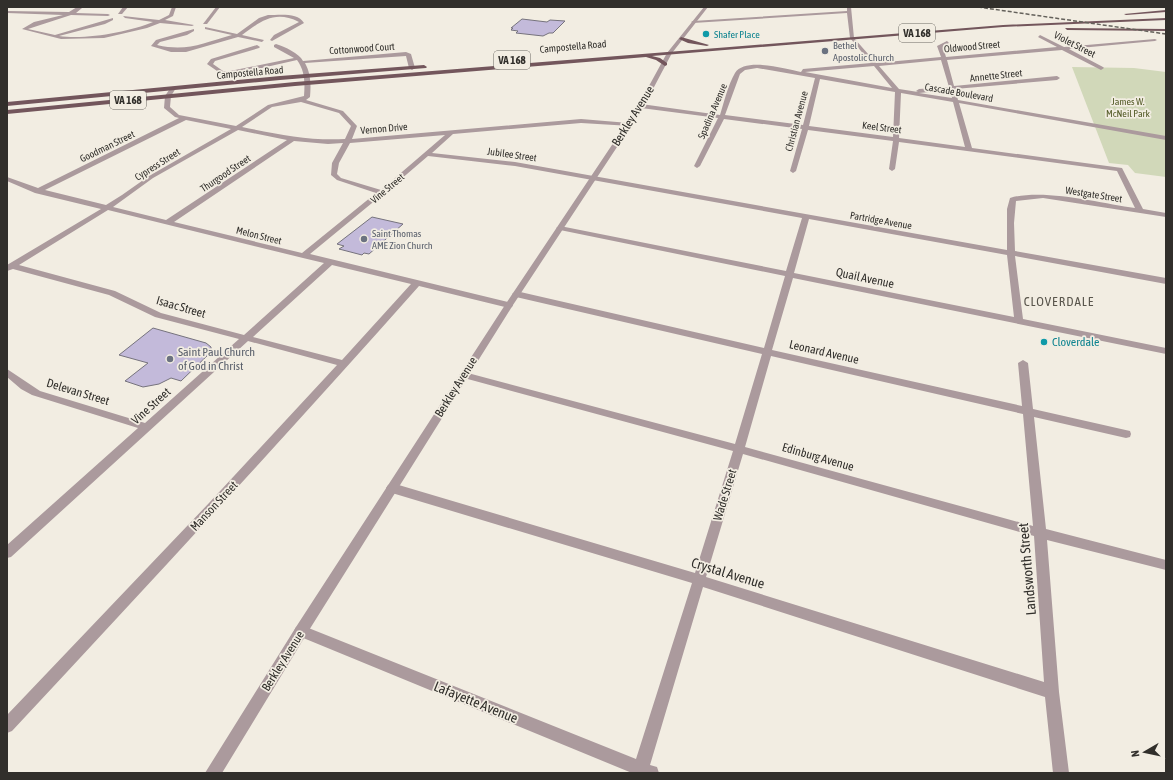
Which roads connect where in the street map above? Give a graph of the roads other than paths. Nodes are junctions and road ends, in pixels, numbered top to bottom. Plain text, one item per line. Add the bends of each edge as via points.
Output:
1 (79, 7) edge
2 (126, 7) edge
3 (174, 7) edge
4 (218, 7) edge
5 (706, 7) edge
6 (849, 9) edge
7 (1166, 11) edge
8 (7, 12) edge
9 (72, 13) junction
10 (120, 13) junction
11 (1166, 17) edge
12 (115, 18) junction
13 (1094, 18) junction
14 (162, 21) junction
15 (692, 22) junction
16 (206, 26) junction
17 (983, 28) junction
18 (195, 29) junction
19 (1166, 30) edge
20 (238, 35) junction
21 (51, 36) junction
22 (851, 36) junction
23 (1040, 36) dead end
24 (681, 38) junction
25 (272, 40) junction
26 (1155, 40) dead end
27 (262, 41) junction
28 (947, 42) dead end
29 (707, 45) junction
30 (257, 46) junction
31 (276, 46) junction
32 (674, 47) junction
33 (1061, 48) junction
34 (670, 53) junction
35 (636, 56) junction
36 (299, 58) junction
37 (943, 58) junction
38 (303, 62) junction
39 (466, 64) dead end
40 (665, 64) junction
41 (875, 64) junction
42 (427, 66) dead end
43 (412, 68) junction
44 (748, 68) joint
45 (1101, 68) dead end
46 (791, 72) junction
47 (307, 76) junction
48 (818, 77) junction
49 (1057, 78) dead end
50 (307, 84) junction
51 (173, 88) junction
52 (952, 89) junction
53 (898, 91) junction
54 (913, 91) dead end
55 (168, 96) junction
56 (301, 100) junction
57 (955, 101) junction
58 (7, 104) edge
59 (641, 106) junction
60 (7, 112) edge
61 (722, 116) junction
62 (184, 118) junction
63 (629, 125) junction
64 (806, 127) junction
65 (236, 128) junction
66 (450, 133) junction
67 (1166, 138) edge
68 (293, 139) junction
69 (896, 139) junction
70 (347, 141) junction
71 (969, 148) junction
72 (427, 154) junction
73 (697, 166) dead end
74 (892, 169) dead end
75 (794, 170) dead end
76 (594, 178) junction
77 (7, 179) edge
78 (38, 191) junction
79 (381, 192) junction
80 (107, 209) junction
81 (1140, 211) junction
82 (1166, 216) edge
83 (806, 217) junction
84 (167, 223) junction
85 (560, 228) junction
86 (1012, 254) junction
87 (303, 256) junction
88 (330, 262) junction
89 (10, 268) edge
90 (789, 275) junction
91 (1166, 281) edge
92 (417, 283) junction
93 (516, 294) junction
94 (509, 305) junction
95 (1019, 322) junction
96 (246, 337) junction
97 (1166, 351) edge
98 (768, 352) junction
99 (1022, 363) dead end
100 (345, 364) junction
101 (7, 372) edge
102 (464, 375) junction
103 (1027, 412) junction
104 (147, 427) junction
105 (1126, 434) dead end
106 (739, 448) junction
107 (392, 488) junction
108 (1040, 533) junction
109 (12, 543) edge
110 (7, 553) edge
111 (1166, 564) edge
112 (699, 580) junction
113 (301, 631) junction
114 (1052, 692) junction
115 (7, 726) edge
116 (644, 772) edge
117 (213, 773) edge
118 (1061, 773) edge

1 - 9 street
2 - 10 street
3 - 14 street via 171,16
4 - 16 street
5 - 15 street, Berkley Avenue
6 - 15 street
6 - 22 street
7 - 13 main road
8 - 9 street
9 - 12 street
9 - 21 street via 24,29
10 - 12 street
10 - 12 street via 127,14
11 - 13 main road, VA 168
11 - 17 main road, VA 168
12 - 14 street
12 - 21 street
13 - 22 main road, Campostella Road / VA 168 via 962,24
14 - 18 street
14 - 21 street via 104,37 72,39
15 - 24 street, Berkley Avenue
16 - 18 street
16 - 18 street
16 - 20 street
17 - 19 main road
17 - 22 main road, Campostella Road / VA 168
18 - 20 street via 158,41 154,46 183,50
20 - 25 street via 268,16 293,17 301,21 299,25
20 - 27 street
22 - 29 main road, Campostella Road / VA 168
22 - 34 main road, Campostella Road / VA 168
22 - 41 street
23 - 33 street, Violet Street
24 - 29 main road
24 - 32 street, Berkley Avenue
25 - 27 street
25 - 31 street via 278,42
26 - 33 street, Oldwood Street
27 - 30 street via 256,44
28 - 37 street via 941,45
29 - 32 main road, Campostella Road / VA 168
30 - 31 street
30 - 36 street via 213,60 210,64 222,72 230,73
31 - 36 street via 288,50
32 - 34 street, Berkley Avenue
32 - 39 main road, Campostella Road / VA 168
33 - 37 street, Oldwood Street
33 - 45 street, Violet Street
34 - 35 main road, Campostella Road / VA 168
34 - 40 street, Berkley Avenue
35 - 40 main road via 655,58
35 - 50 main road, Campostella Road / VA 168
36 - 38 street
37 - 41 street, Oldwood Street
37 - 52 street
38 - 43 street, Cottonwood Court via 406,54 409,55
38 - 47 street
40 - 59 street, Berkley Avenue
41 - 46 street, Oldwood Street
41 - 53 street
42 - 43 main road, Campostella Road / VA 168
43 - 47 main road, Campostella Road / VA 168
44 - 46 street, Cascade Boulevard
44 - 61 street, Spadina Avenue via 737,74
46 - 48 street, Cascade Boulevard
47 - 50 street
47 - 51 main road, Campostella Road / VA 168
48 - 53 street, Cascade Boulevard
48 - 64 street, Christian Avenue
49 - 52 street, Annette Street
50 - 55 main road, Campostella Road / VA 168
50 - 56 street via 307,97
51 - 55 street
51 - 58 main road, Campostella Road / VA 168
52 - 54 street, Annette Street
52 - 57 street
53 - 57 street, Cascade Boulevard
53 - 69 street
55 - 60 main road, Campostella Road / VA 168
55 - 62 street, Vernon Drive via 169,111
56 - 65 street, Cypress Street via 270,106
56 - 70 street via 341,112 354,126
57 - 67 street, Cascade Boulevard
57 - 71 street
59 - 61 street, Keel Street
59 - 63 street, Berkley Avenue
61 - 64 street, Keel Street
61 - 73 street, Spadina Avenue
62 - 65 street, Vernon Drive
62 - 78 street, Goodman Street
63 - 66 street, Vernon Drive via 581,121
63 - 76 street, Berkley Avenue
64 - 69 street, Keel Street
64 - 75 street, Christian Avenue
65 - 68 street, Vernon Drive
65 - 80 street, Cypress Street via 151,177
66 - 70 street, Vernon Drive
66 - 72 street, Vine Street
68 - 70 street, Vernon Drive
68 - 84 street, Thurgood Street
69 - 71 street, Keel Street
69 - 74 street
70 - 79 street via 333,170 334,175 339,179
71 - 81 street, Keel Street via 1120,169
72 - 76 street, Jubilee Street via 509,163
72 - 79 street, Vine Street
76 - 83 street, Partridge Avenue
76 - 85 street, Berkley Avenue
77 - 78 street, Melon Street
78 - 80 street, Melon Street
79 - 87 street, Vine Street
80 - 84 street, Melon Street
80 - 89 street, Cypress Street
81 - 82 street, Westgate Street
81 - 86 street, Westgate Street via 1043,196 1013,200 1010,230
83 - 86 street, Partridge Avenue
83 - 90 street, Wade Street
84 - 87 street, Melon Street
85 - 90 street, Quail Avenue
85 - 93 street, Berkley Avenue
86 - 91 street, Partridge Avenue
86 - 95 street
87 - 88 street, Melon Street
88 - 92 street, Melon Street
88 - 96 street, Vine Street
89 - 96 street, Isaac Street via 112,293 158,315
90 - 95 street, Quail Avenue
90 - 98 street, Wade Street
92 - 94 street, Melon Street
92 - 100 street, Manson Street
93 - 94 street, Berkley Avenue
93 - 98 street, Leonard Avenue
94 - 102 street, Berkley Avenue
95 - 97 street, Quail Avenue
96 - 100 street, Isaac Street
96 - 104 street, Vine Street
98 - 103 street, Leonard Avenue
98 - 106 street, Wade Street
99 - 103 street, Landsworth Street
100 - 115 street, Manson Street
101 - 104 street, Delevan Street via 24,387 36,393
102 - 106 street, Edinburg Avenue
102 - 107 street, Berkley Avenue
103 - 105 street, Leonard Avenue
103 - 108 street, Landsworth Street
104 - 109 street, Vine Street
106 - 108 street, Edinburg Avenue
106 - 112 street, Wade Street
107 - 112 street, Crystal Avenue
107 - 113 street, Berkley Avenue
108 - 111 street, Edinburg Avenue
108 - 114 street, Landsworth Street
109 - 110 street, Vine Street
112 - 114 street, Crystal Avenue
112 - 116 street, Wade Street
113 - 116 street, Lafayette Avenue
113 - 117 street, Berkley Avenue
114 - 118 street, Landsworth Street

